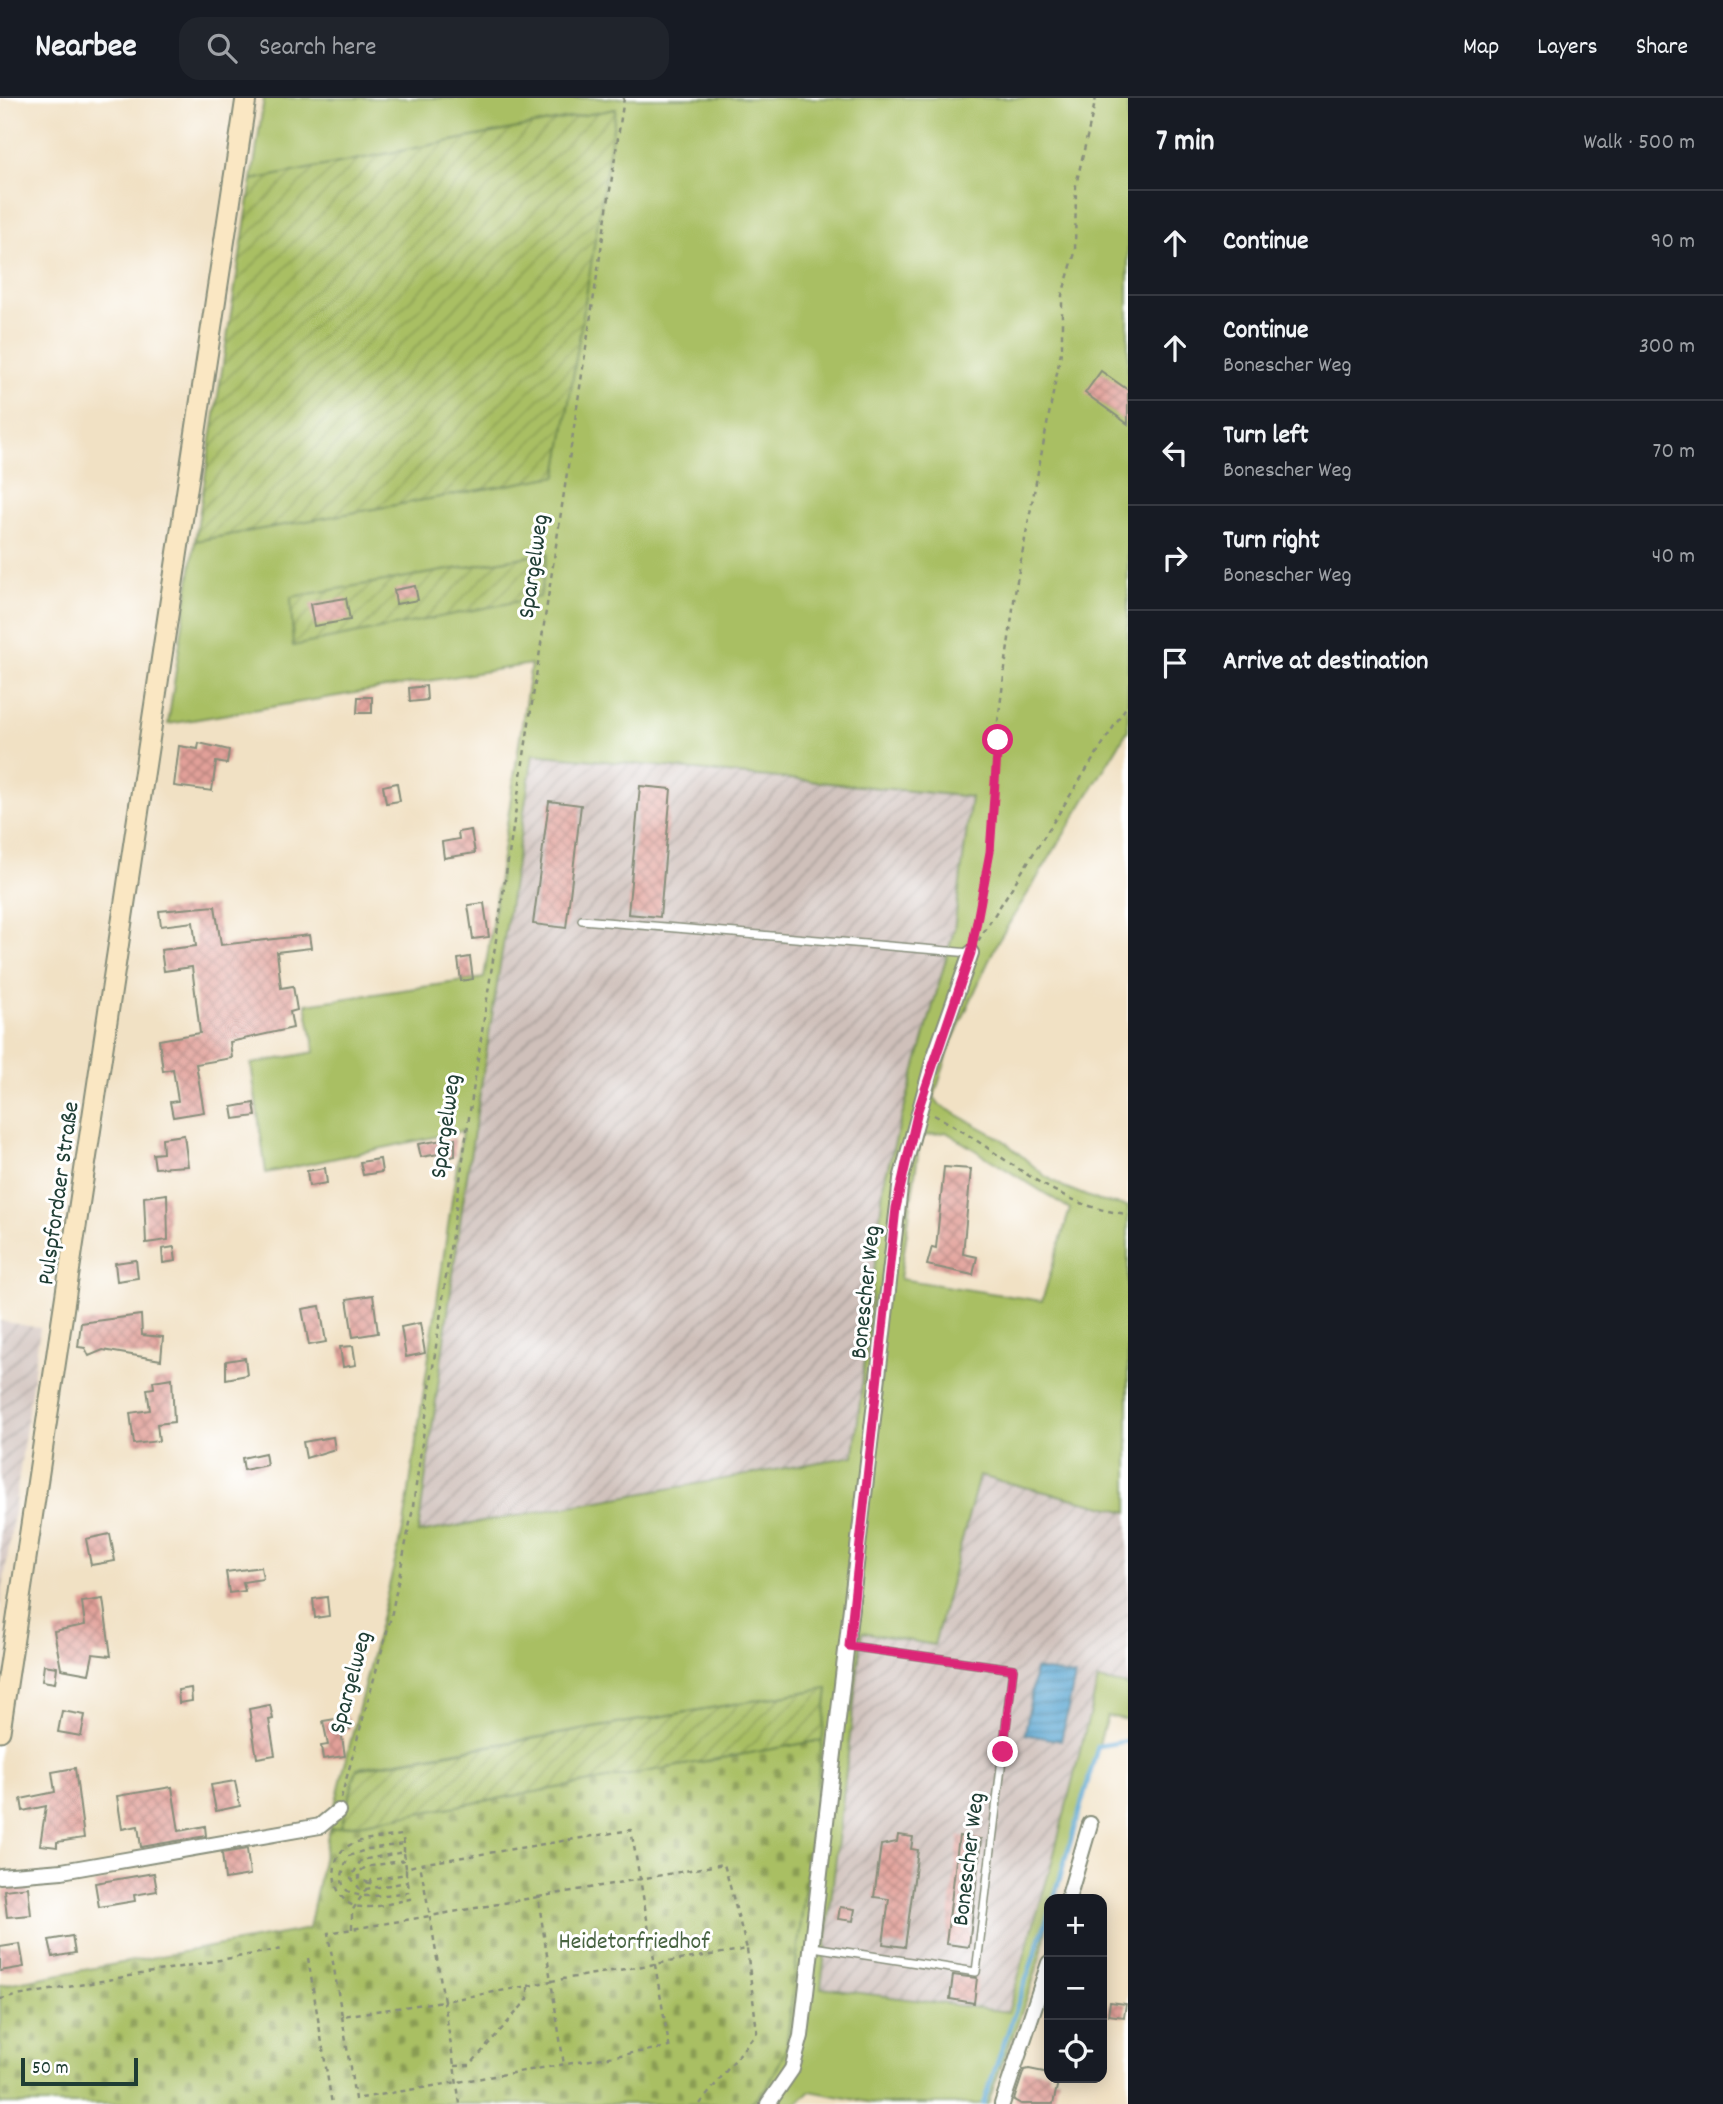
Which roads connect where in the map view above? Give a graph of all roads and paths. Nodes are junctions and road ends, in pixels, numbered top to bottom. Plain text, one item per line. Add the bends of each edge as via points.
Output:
1 (246, 98) edge
2 (624, 98) edge
3 (1096, 98) edge
4 (1128, 704) edge
5 (582, 920) dead end
6 (971, 953) junction
7 (918, 1110) junction
8 (1128, 1214) edge
9 (849, 1646) junction
10 (0, 1731) edge
11 (338, 1811) joint
12 (1090, 1824) dead end
13 (404, 1844) junction
14 (404, 1852) junction
15 (405, 1860) junction
16 (420, 1864) junction
17 (406, 1868) junction
18 (407, 1874) junction
19 (0, 1876) edge
20 (640, 1879) junction
21 (408, 1882) junction
22 (369, 1883) junction
23 (366, 1889) junction
24 (409, 1892) junction
25 (1069, 1894) edge
26 (538, 1897) junction
27 (360, 1898) junction
28 (355, 1906) junction
29 (430, 1916) junction
30 (352, 1929) junction
31 (813, 1947) junction
32 (282, 1949) dead end
33 (747, 1949) junction
34 (308, 1958) dead end
35 (655, 1963) junction
36 (1044, 1978) edge
37 (551, 1981) junction
38 (528, 1986) junction
39 (0, 1999) edge
40 (444, 2001) junction
41 (342, 2016) junction
42 (564, 2065) junction
43 (455, 2066) junction
44 (457, 2082) junction
45 (332, 2104) edge
46 (460, 2104) edge
47 (700, 2104) edge
48 (768, 2104) edge
49 (1002, 2104) edge

1 - 10 main road, Pulspfordaer Straße
2 - 11 path, Spargelweg via 412,1513 391,1617
3 - 6 path via 1076,185 1075,253 1062,295 1062,347 1016,586 998,721 990,852
4 - 6 path
5 - 6 lane
6 - 7 street, Bonescher Weg
7 - 8 path via 951,1124 1060,1195 1097,1209
7 - 9 street, Bonescher Weg via 896,1208
9 - 31 street, Bonescher Weg
9 - 31 lane, Bonescher Weg via 1013,1669 976,1972
11 - 19 street via 320,1826 62,1871
12 - 25 street
13 - 14 path
13 - 27 path via 349,1856 344,1883 351,1895
13 - 28 path via 402,1835 366,1841 338,1856 336,1886
14 - 15 path
14 - 23 path via 361,1860 351,1878 360,1889
15 - 17 path
15 - 22 path via 366,1867 359,1872 359,1879
16 - 17 path
16 - 20 path via 631,1830
16 - 29 path
17 - 18 path
18 - 21 path
18 - 22 path
20 - 26 path
20 - 33 path via 724,1864
20 - 35 path
21 - 23 path
21 - 24 path
22 - 23 path
23 - 27 path
24 - 27 path
24 - 28 path via 411,1899
26 - 29 path
26 - 37 path
27 - 28 path
28 - 30 path
29 - 30 path
29 - 40 path
30 - 41 path via 328,1933
31 - 48 street, Bonescher Weg via 798,2051 785,2084
32 - 39 path
33 - 35 path
33 - 47 path via 757,2032
34 - 45 path
35 - 37 path
35 - 42 path via 670,2049
36 - 49 street
37 - 38 path
37 - 42 path
38 - 40 path
38 - 43 path via 528,1999 470,2065
40 - 41 path
40 - 43 path
41 - 44 path via 355,2099
42 - 44 path
43 - 44 path
44 - 46 path

